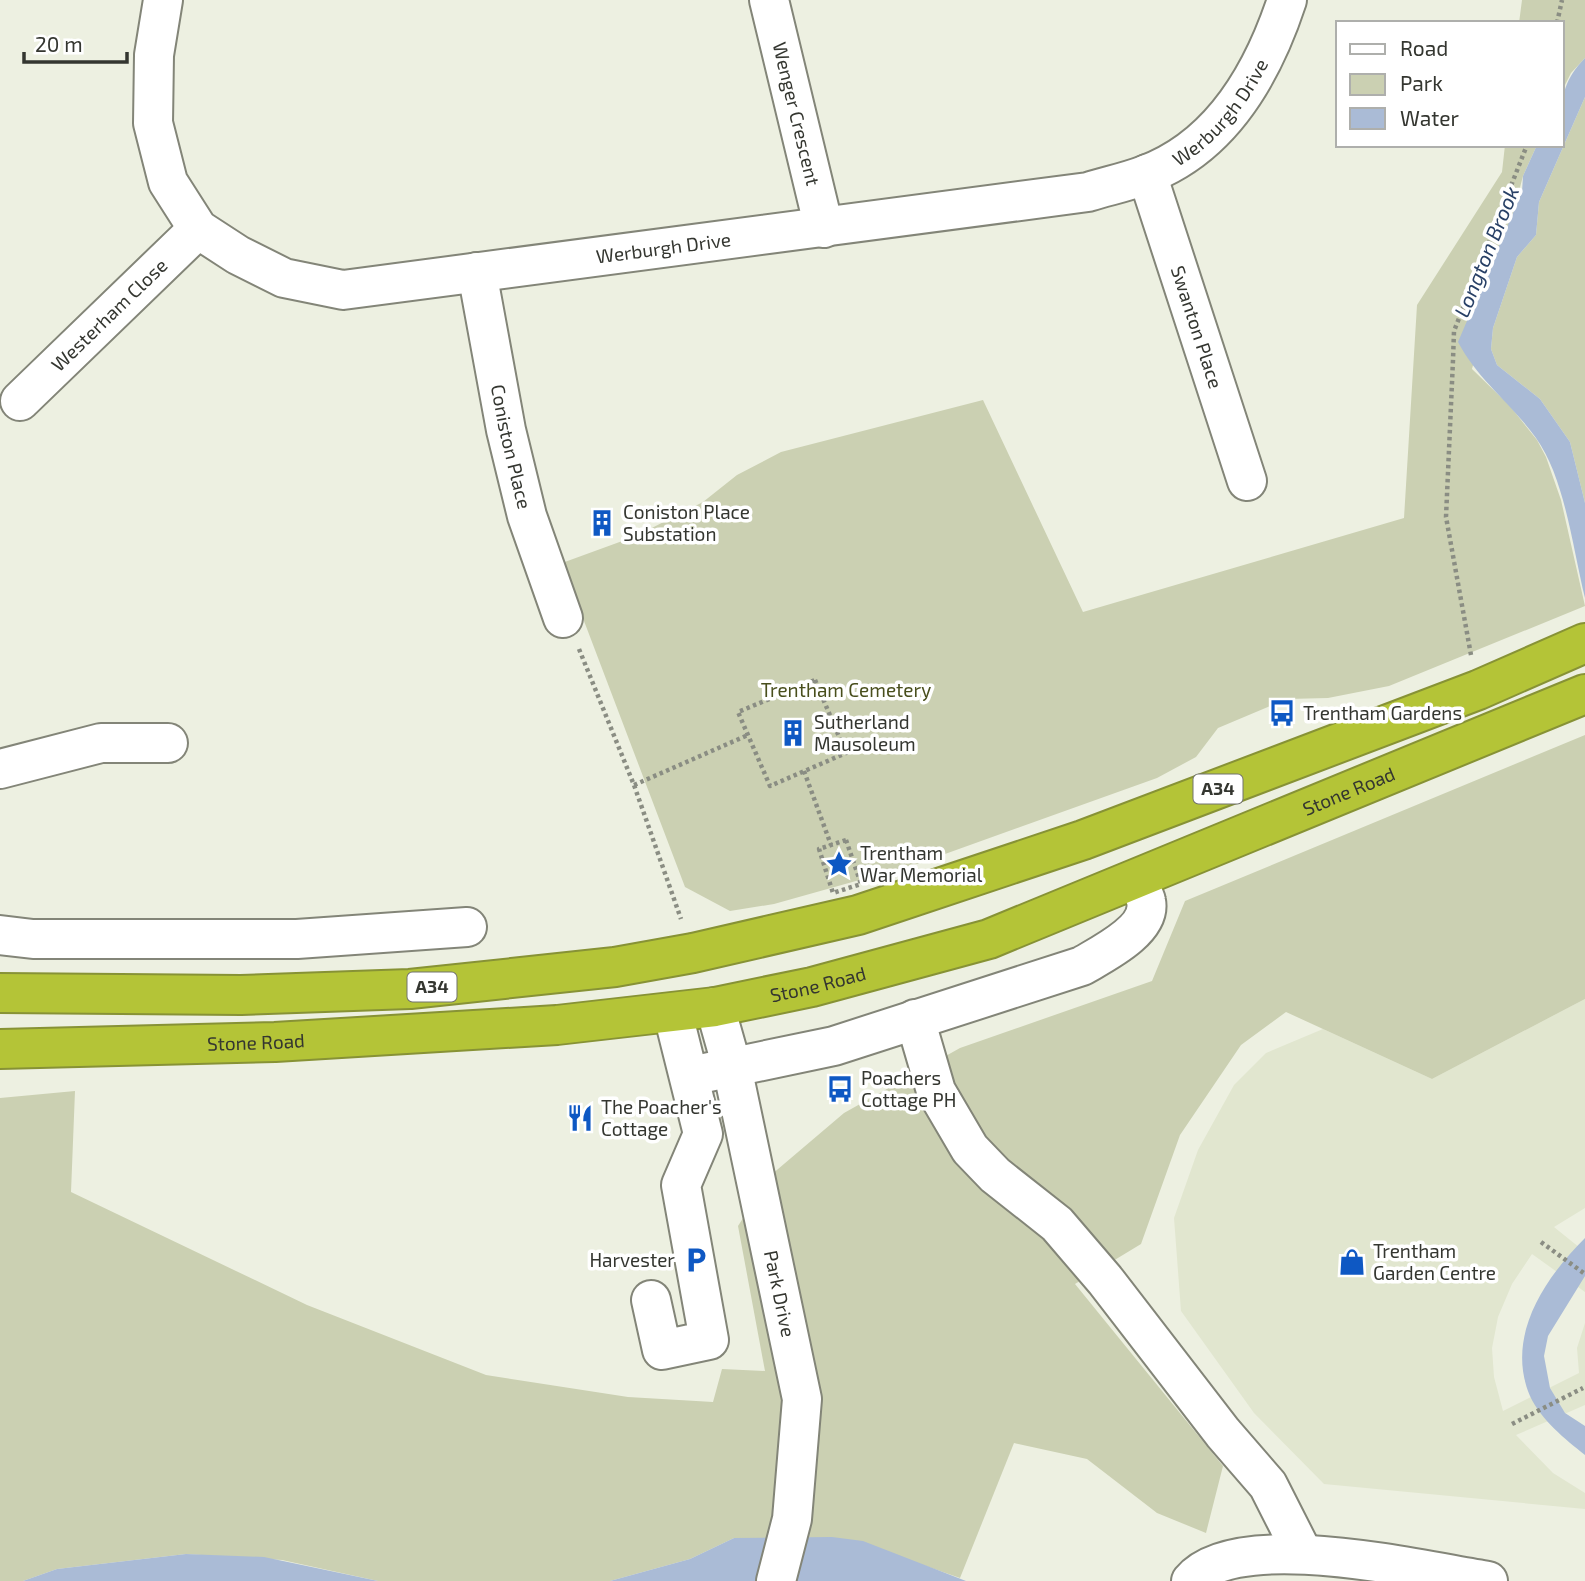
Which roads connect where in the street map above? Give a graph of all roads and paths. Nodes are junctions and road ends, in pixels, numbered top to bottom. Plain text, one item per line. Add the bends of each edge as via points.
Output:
1 (163, 0) edge
2 (769, 0) edge
3 (1287, 0) edge
4 (1562, 0) edge
5 (1557, 21) edge
6 (1526, 147) edge
7 (1147, 174) junction
8 (824, 228) junction
9 (198, 229) junction
10 (477, 272) junction
11 (21, 402) edge
12 (1245, 481) dead end
13 (564, 618) joint
14 (1579, 646) edge
15 (1478, 690) junction
16 (1585, 694) edge
17 (748, 735) junction
18 (168, 743) dead end
19 (0, 769) edge
20 (804, 771) junction
21 (634, 785) junction
22 (831, 845) junction
23 (1136, 881) junction
24 (467, 927) dead end
25 (0, 935) edge
26 (693, 953) junction
27 (0, 993) edge
28 (715, 1007) junction
29 (673, 1014) junction
30 (915, 1019) junction
31 (0, 1049) edge
32 (732, 1067) junction
33 (690, 1076) junction
34 (1541, 1242) dead end
35 (1585, 1274) edge
36 (651, 1300) dead end
37 (1583, 1388) dead end
38 (1512, 1424) dead end
39 (1302, 1552) junction
40 (776, 1581) edge
41 (1191, 1581) edge
42 (1488, 1581) edge

1 - 9 street, Werburgh Drive via 154,55 152,123 168,182
2 - 8 street, Wenger Crescent
3 - 7 street, Werburgh Drive via 1229,117 1191,150
4 - 5 path
6 - 15 path via 1451,347 1446,517
7 - 8 street, Werburgh Drive via 1088,192
7 - 12 street, Swanton Place
8 - 10 street, Werburgh Drive
9 - 10 street, Werburgh Drive via 284,278 343,290
9 - 11 street, Westerham Close
10 - 13 street, Coniston Place via 527,516
13 - 21 path
14 - 15 highway, A34
15 - 26 highway, A34 via 1083,840 858,915
16 - 23 highway, Stone Road
17 - 20 path via 770,786
17 - 20 path via 738,712 815,680 845,753
17 - 21 path
18 - 19 street via 101,743
20 - 22 path
21 - 26 path
22 - 22 path via 819,849 833,893 861,884 846,840
23 - 28 highway, Stone Road via 989,939 812,987
23 - 30 street via 1147,902 1143,921 1119,945 1082,966
24 - 25 street via 297,939 33,939
26 - 27 highway, A34 via 615,967 410,989 241,995
28 - 29 highway, Stone Road
28 - 32 street, Park Drive
29 - 31 highway, Stone Road via 443,1034
29 - 33 street
30 - 32 street via 834,1046
30 - 39 street via 936,1091 970,1149 1057,1224 1105,1280 1268,1485
32 - 33 street
32 - 40 street, Park Drive via 802,1399 792,1519
33 - 36 street via 703,1134 681,1185 709,1340 662,1350
34 - 35 path
37 - 38 path
39 - 41 street via 1220,1560
39 - 42 street

